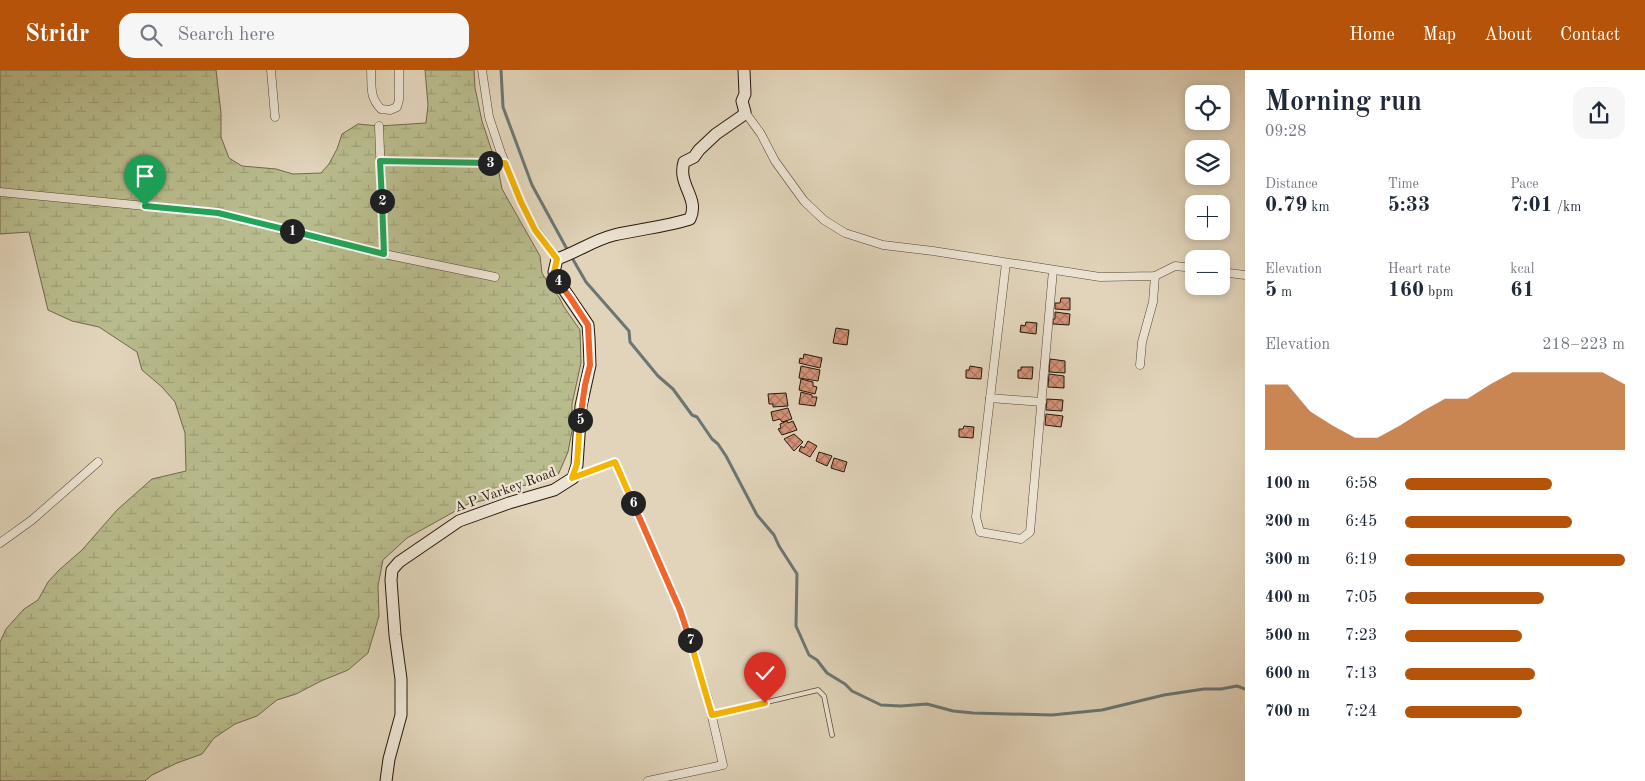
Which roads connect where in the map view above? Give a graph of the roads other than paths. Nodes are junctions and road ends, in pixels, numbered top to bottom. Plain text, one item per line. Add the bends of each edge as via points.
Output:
1 (270, 70) edge
2 (371, 70) edge
3 (399, 70) edge
4 (482, 70) edge
5 (744, 70) edge
6 (745, 112) junction
7 (275, 117) dead end
8 (379, 126) dead end
9 (380, 161) junction
10 (505, 163) junction
11 (0, 192) edge
12 (384, 254) junction
13 (559, 261) junction
14 (1006, 263) junction
15 (1185, 267) edge
16 (1054, 270) junction
17 (1230, 273) edge
18 (1245, 274) edge
19 (1154, 276) junction
20 (495, 277) dead end
21 (1140, 365) dead end
22 (990, 398) junction
23 (1042, 402) junction
24 (98, 462) dead end
25 (572, 478) junction
26 (0, 543) edge
27 (712, 715) junction
28 (832, 735) dead end
29 (386, 781) edge
30 (648, 781) edge

1 - 7 street
2 - 3 street via 372,96 381,109 390,110 397,107 399,100
4 - 10 street via 489,117
5 - 6 street via 742,101
6 - 13 street via 684,162 683,180 694,206 690,219 595,240
6 - 14 street via 804,202 844,233 883,245
8 - 9 street
9 - 10 street
9 - 12 street
10 - 13 street via 535,230
11 - 12 street via 218,213
12 - 20 street
13 - 25 street, A P Varkey Road via 554,272 588,325 589,338 590,365 581,406 577,464
14 - 16 street
14 - 22 street
15 - 19 street via 1176,266
16 - 19 street via 1100,277
16 - 23 street
17 - 18 street
19 - 21 street via 1153,302 1142,342
22 - 23 street
22 - 23 street via 976,517 980,532 1021,539 1030,532
24 - 26 street via 32,520
25 - 27 street via 615,462 680,610
25 - 29 street, A P Varkey Road via 554,490 459,521 392,570 401,715
27 - 28 lane via 818,690 824,696
27 - 30 street via 723,765

